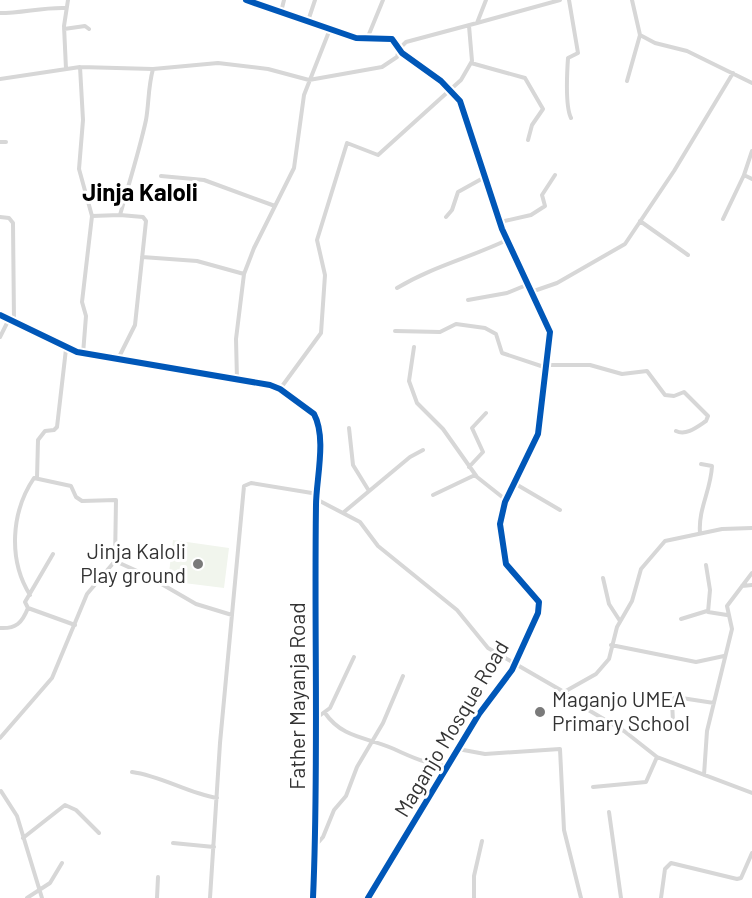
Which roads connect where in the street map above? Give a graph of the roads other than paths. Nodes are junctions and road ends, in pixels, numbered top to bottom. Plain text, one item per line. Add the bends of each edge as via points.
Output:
1 (68, 0) edge
2 (246, 0) edge
3 (284, 0) edge
4 (315, 0) edge
5 (383, 0) edge
6 (486, 0) edge
7 (560, 0) edge
8 (569, 0) edge
9 (632, 0) edge
10 (66, 8) junction
11 (281, 12) junction
12 (0, 13) edge
13 (308, 21) junction
14 (477, 23) junction
15 (470, 26) junction
16 (330, 28) junction
17 (64, 29) junction
18 (89, 29) dead end
19 (640, 35) junction
20 (367, 39) junction
21 (399, 49) junction
22 (471, 63) junction
23 (80, 67) junction
24 (66, 69) junction
25 (153, 69) junction
26 (733, 73) junction
27 (0, 79) edge
28 (309, 80) junction
29 (627, 81) dead end
30 (752, 83) edge
31 (450, 89) junction
32 (571, 118) dead end
33 (528, 141) dead end
34 (0, 142) edge
35 (6, 142) dead end
36 (752, 151) edge
37 (555, 175) dead end
38 (744, 175) junction
39 (161, 176) dead end
40 (485, 177) junction
41 (752, 179) edge
42 (275, 206) junction
43 (120, 215) junction
44 (92, 216) junction
45 (0, 217) edge
46 (446, 217) dead end
47 (723, 219) dead end
48 (640, 221) junction
49 (499, 222) junction
50 (507, 240) junction
51 (688, 255) dead end
52 (142, 257) junction
53 (244, 274) junction
54 (529, 284) junction
55 (397, 288) dead end
56 (531, 292) junction
57 (468, 300) dead end
58 (0, 315) edge
59 (12, 320) junction
60 (394, 331) dead end
61 (0, 337) edge
62 (414, 347) dead end
63 (66, 349) junction
64 (83, 354) junction
65 (118, 359) junction
66 (548, 366) junction
67 (237, 380) junction
68 (280, 389) junction
69 (486, 413) dead end
70 (349, 428) dead end
71 (676, 431) dead end
72 (423, 450) dead end
73 (701, 464) dead end
74 (469, 467) junction
75 (475, 474) junction
76 (37, 478) junction
77 (514, 483) junction
78 (369, 491) junction
79 (433, 495) dead end
80 (317, 497) junction
81 (506, 500) junction
82 (560, 510) dead end
83 (343, 512) junction
84 (752, 528) edge
85 (700, 533) junction
86 (53, 554) dead end
87 (115, 561) junction
88 (706, 565) dead end
89 (752, 573) edge
90 (603, 578) dead end
91 (752, 585) edge
92 (742, 586) junction
93 (30, 595) junction
94 (28, 608) junction
95 (707, 611) junction
96 (232, 615) junction
97 (727, 615) junction
98 (681, 619) dead end
99 (620, 621) junction
100 (75, 625) junction
101 (0, 628) edge
102 (612, 645) junction
103 (725, 656) junction
104 (354, 657) dead end
105 (514, 663) junction
106 (403, 676) dead end
107 (564, 692) junction
108 (714, 703) junction
109 (325, 713) junction
110 (315, 719) junction
111 (673, 722) dead end
112 (0, 738) edge
113 (372, 742) junction
114 (458, 749) junction
115 (657, 757) junction
116 (448, 766) junction
117 (132, 772) dead end
118 (704, 775) junction
119 (593, 787) dead end
120 (1, 791) edge
121 (752, 793) edge
122 (217, 798) junction
123 (609, 812) dead end
124 (99, 833) dead end
125 (22, 838) junction
126 (482, 841) dead end
127 (173, 843) dead end
128 (315, 845) junction
129 (214, 847) junction
130 (752, 853) edge
131 (62, 863) dead end
132 (158, 877) dead end
133 (40, 891) junction
134 (27, 898) edge
135 (42, 898) edge
136 (157, 898) edge
137 (210, 898) edge
138 (313, 898) edge
139 (368, 898) edge
140 (474, 898) edge
141 (581, 898) edge
142 (621, 898) edge
143 (661, 898) edge

1 - 10 street
2 - 11 street, Maganjo Mosque Road
3 - 11 street
4 - 13 street
5 - 20 street
6 - 14 street
7 - 14 street
8 - 32 street via 579,52 568,58 566,107
9 - 19 street
10 - 12 street
10 - 17 street
11 - 13 street, Maganjo Mosque Road
13 - 16 street, Maganjo Mosque Road
14 - 15 street
15 - 21 street via 406,42
15 - 22 street
16 - 20 street, Maganjo Mosque Road
16 - 28 street
17 - 18 street
17 - 24 street
19 - 26 street
19 - 29 street
20 - 21 street, Maganjo Mosque Road via 392,39
21 - 28 street via 397,57 382,67
21 - 31 street, Maganjo Mosque Road
22 - 31 street
22 - 33 street via 527,81 543,109 532,125
23 - 24 street
23 - 25 street
23 - 44 street via 80,174
24 - 27 street
25 - 28 street via 226,64 268,69
25 - 43 street via 131,184
26 - 30 street
26 - 48 street
28 - 42 street via 294,168
31 - 40 street, Maganjo Mosque Road via 462,105
31 - 68 street via 378,155 347,143 317,240 325,275 321,333
34 - 35 street
36 - 38 street
37 - 49 street via 543,195 545,206 531,215
38 - 41 street
38 - 47 street
39 - 42 street via 204,180
40 - 46 street via 458,192
40 - 49 street, Maganjo Mosque Road
42 - 53 street
43 - 44 street
43 - 52 street via 145,218
44 - 64 street via 82,302 86,316
45 - 59 street via 13,223
48 - 51 street
48 - 56 street via 621,247 557,283
49 - 50 street, Maganjo Mosque Road
50 - 54 street, Maganjo Mosque Road
50 - 55 street via 475,256 425,271
52 - 53 street via 197,261
52 - 65 street via 135,325
53 - 67 street via 236,339
54 - 56 street, Maganjo Mosque Road
54 - 57 street via 507,294
56 - 66 street, Maganjo Mosque Road via 550,332
58 - 59 street
59 - 61 street
59 - 63 street
60 - 66 street via 440,332 456,324 485,328 496,334 502,353
62 - 74 street via 408,381 413,396 443,429
63 - 64 street
63 - 76 street via 57,429 45,430 39,437
64 - 65 street
65 - 67 street
66 - 71 street via 590,365 621,374 645,370 665,395 684,392 708,416 693,429
66 - 77 street, Maganjo Mosque Road via 538,434
67 - 68 street
68 - 80 street, Father Mayanja Road via 317,418
69 - 74 street via 471,428 483,452
70 - 78 street via 353,465
72 - 78 street
73 - 85 street via 712,466 700,511
74 - 75 street
75 - 79 street
75 - 81 street
76 - 87 street via 71,486 82,501 116,500
76 - 93 street via 32,479 26,493 14,537 19,576
77 - 81 street, Maganjo Mosque Road
77 - 82 street
78 - 83 street
80 - 83 street
80 - 96 street via 247,484
80 - 110 street, Father Mayanja Road
81 - 105 street, Maganjo Mosque Road via 500,524 503,556 539,602
83 - 105 street via 360,522 378,546 457,610 488,648
84 - 85 street
85 - 99 street via 662,544 641,569 632,601
86 - 93 street
87 - 96 street via 190,601
87 - 100 street via 87,594
88 - 95 street via 710,590
89 - 92 street
90 - 99 street via 609,604
91 - 92 street
92 - 97 street via 727,606
93 - 94 street via 25,604
94 - 100 street
94 - 101 street via 21,623
95 - 97 street
95 - 98 street
96 - 122 street
97 - 103 street via 732,629
99 - 102 street
100 - 112 street via 55,673
102 - 103 street via 696,662
102 - 107 street via 609,659 596,674
103 - 108 street
104 - 109 street
105 - 107 street
105 - 114 street, Maganjo Mosque Road
106 - 113 street
107 - 115 street via 624,730
108 - 111 street via 675,697
108 - 118 street via 707,730
109 - 110 street
109 - 113 street via 342,730
110 - 128 street, Father Mayanja Road
113 - 116 street via 408,757
113 - 128 street via 346,796
114 - 116 street, Maganjo Mosque Road
114 - 141 street via 485,754 560,749 564,830
115 - 118 street
115 - 119 street via 646,782
116 - 139 street, Maganjo Mosque Road
117 - 122 street
118 - 121 street
120 - 125 street via 15,810
122 - 129 street
123 - 142 street
124 - 125 street via 76,810 65,805
125 - 133 street
126 - 140 street via 474,876
127 - 129 street
128 - 138 street, Father Mayanja Road
129 - 137 street
130 - 143 street via 737,879 671,863 666,869
131 - 133 street
132 - 136 street
133 - 134 street
133 - 135 street

